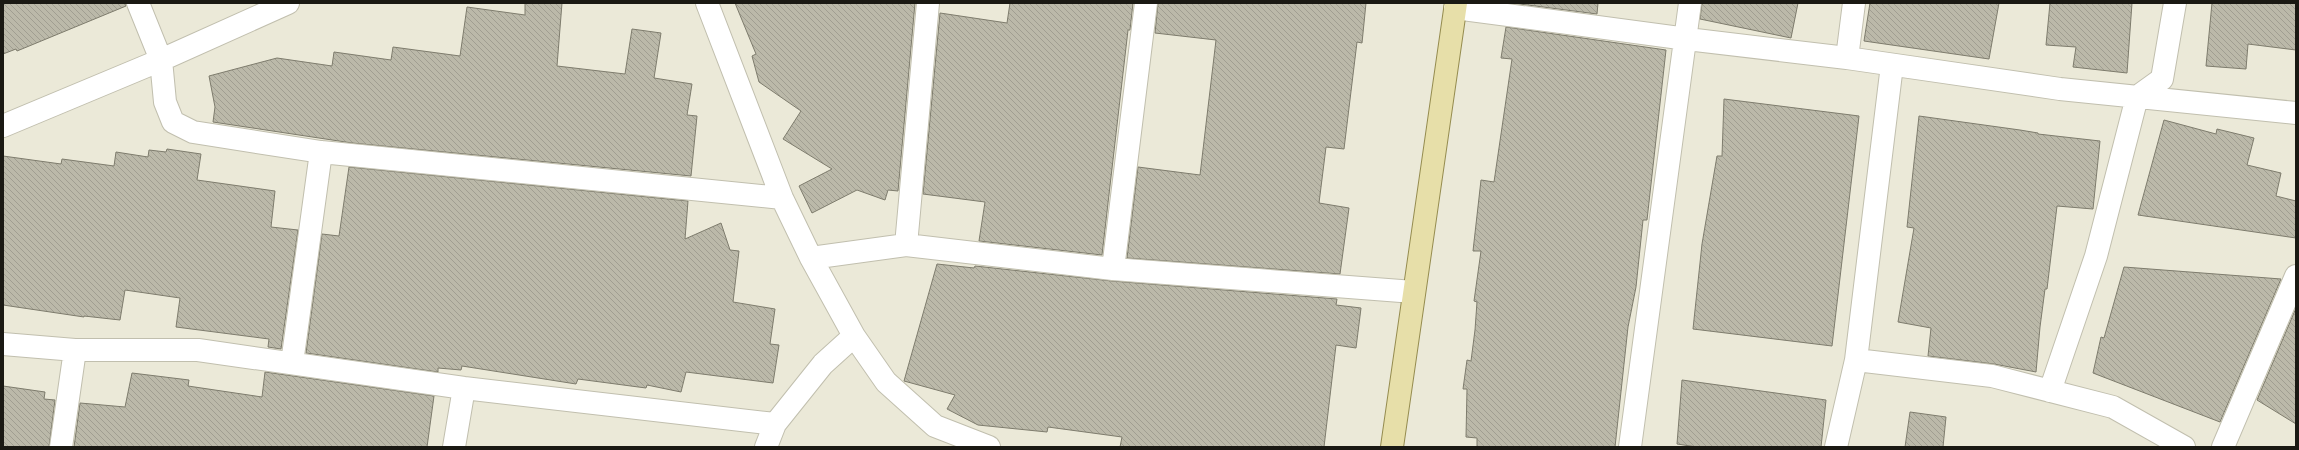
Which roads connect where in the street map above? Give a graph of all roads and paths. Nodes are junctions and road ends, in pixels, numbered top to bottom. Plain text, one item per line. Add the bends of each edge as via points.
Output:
1 (138, 3) edge
2 (288, 3) edge
3 (707, 3) edge
4 (928, 3) edge
5 (1146, 3) edge
6 (1690, 3) edge
7 (1854, 3) edge
8 (2175, 3) edge
9 (1456, 6) edge
10 (1687, 39) junction
11 (1847, 58) junction
12 (161, 60) junction
13 (1892, 65) junction
14 (2137, 97) junction
15 (2296, 113) edge
16 (3, 126) edge
17 (321, 152) junction
18 (782, 198) junction
19 (906, 245) junction
20 (811, 258) junction
21 (1113, 269) junction
22 (2296, 276) edge
23 (1414, 292) junction
24 (854, 336) junction
25 (3, 344) edge
26 (75, 350) junction
27 (1856, 360) junction
28 (292, 363) junction
29 (464, 388) junction
30 (2050, 391) junction
31 (775, 424) junction
32 (61, 447) edge
33 (454, 447) edge
34 (766, 447) edge
35 (989, 447) edge
36 (1392, 447) edge
37 (1630, 447) edge
38 (1836, 447) edge
39 (2184, 447) edge
40 (2222, 447) edge

1 - 12 street
2 - 12 street
3 - 18 street
4 - 19 street
5 - 21 street
6 - 10 street
7 - 11 street
8 - 14 street via 2162,80
9 - 10 street
9 - 23 main road
10 - 11 street
10 - 37 street
11 - 13 street
12 - 16 street
12 - 17 street via 165,102 173,122 193,132
13 - 14 street via 2060,89
13 - 27 street
14 - 15 street
14 - 30 street via 2096,256
17 - 18 street
17 - 28 street
18 - 20 street
19 - 20 street
19 - 21 street
20 - 24 street
21 - 23 street
22 - 40 street
23 - 36 main road
24 - 31 street via 823,364
24 - 35 street via 886,382 935,426
25 - 26 street
26 - 28 street via 198,350
26 - 32 street
27 - 30 street via 1992,376
27 - 38 street
28 - 29 street
29 - 31 street
29 - 33 street
30 - 39 street via 2113,407
31 - 34 street

